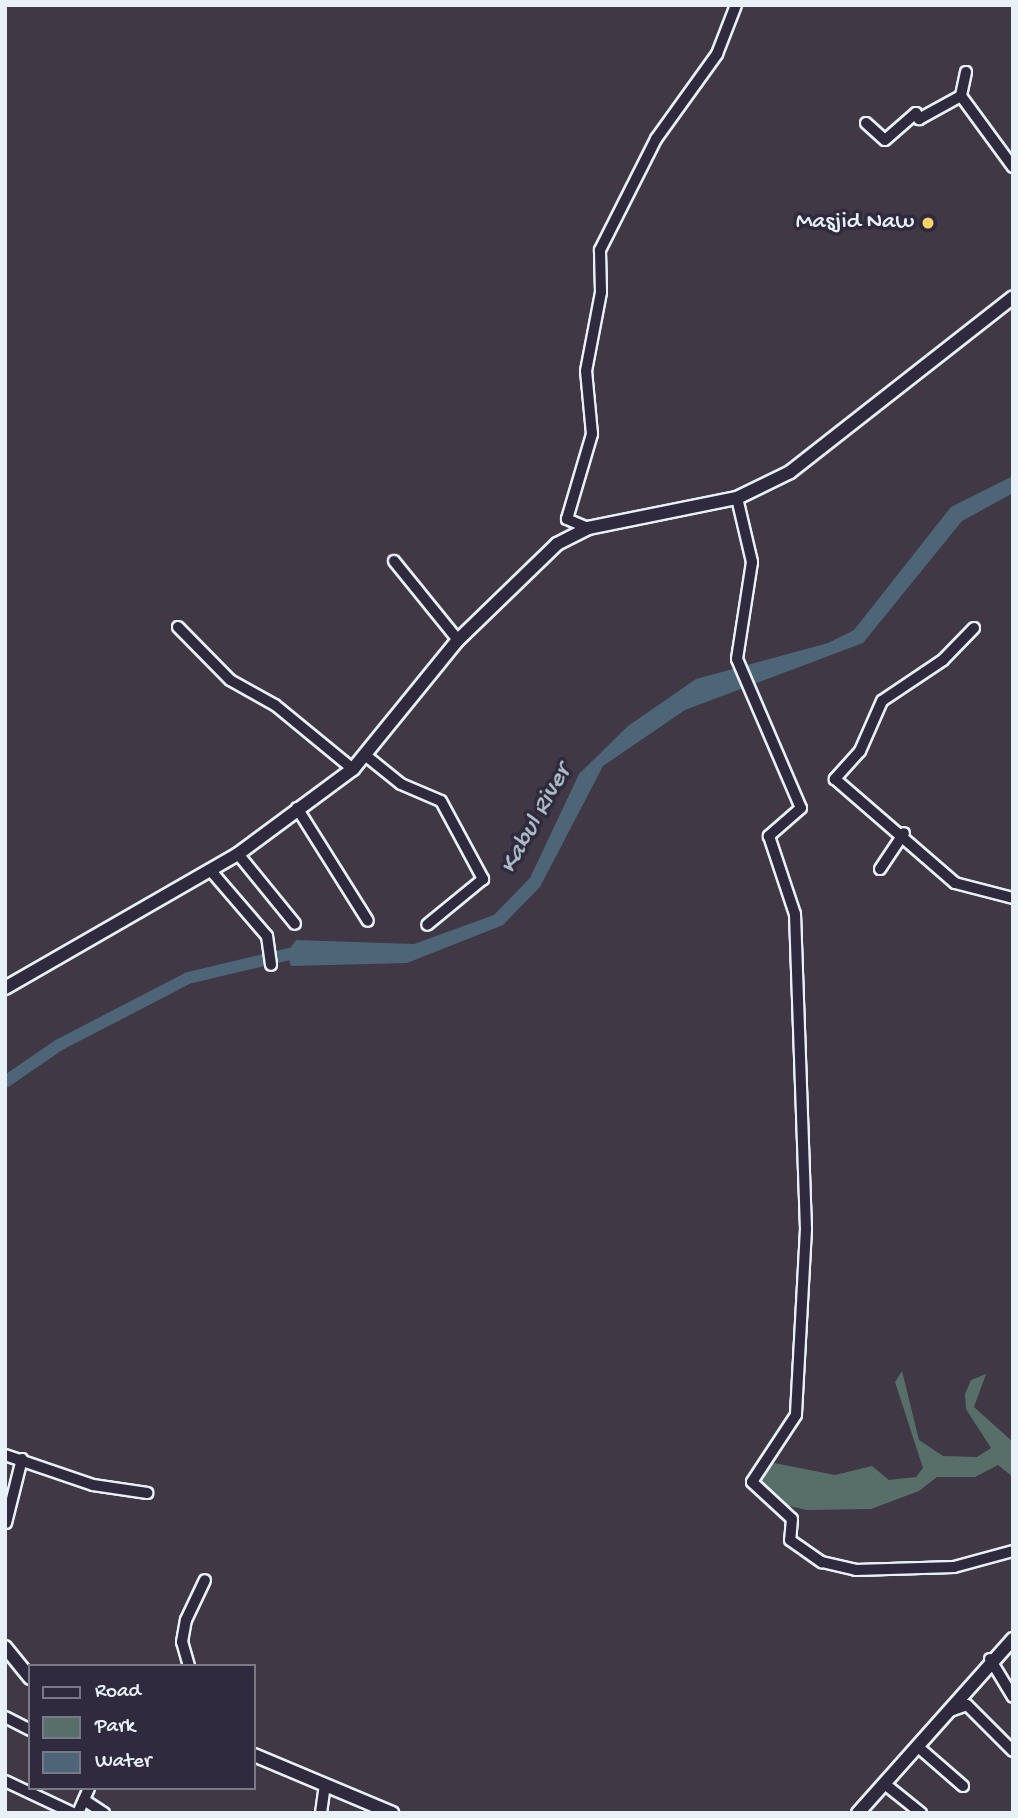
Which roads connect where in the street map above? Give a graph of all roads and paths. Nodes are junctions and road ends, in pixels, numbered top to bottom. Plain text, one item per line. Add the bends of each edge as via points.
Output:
1 (736, 5) edge
2 (966, 72) dead end
3 (961, 96) junction
4 (866, 123) dead end
5 (1013, 167) edge
6 (1013, 297) edge
7 (737, 498) junction
8 (588, 528) junction
9 (394, 561) dead end
10 (178, 627) dead end
11 (974, 628) dead end
12 (458, 639) junction
13 (365, 755) junction
14 (353, 769) junction
15 (297, 808) junction
16 (904, 833) junction
17 (238, 854) junction
18 (880, 869) dead end
19 (211, 871) junction
20 (1013, 898) edge
21 (368, 920) dead end
22 (296, 924) dead end
23 (428, 925) dead end
24 (271, 965) dead end
25 (5, 988) edge
26 (5, 1455) edge
27 (22, 1459) junction
28 (147, 1493) dead end
29 (6, 1523) edge
30 (1013, 1551) edge
31 (205, 1580) dead end
32 (1013, 1639) edge
33 (5, 1647) edge
34 (990, 1659) junction
35 (188, 1664) edge
36 (28, 1676) edge
37 (1013, 1697) edge
38 (943, 1714) junction
39 (5, 1717) edge
40 (28, 1729) edge
41 (917, 1746) junction
42 (1013, 1751) edge
43 (256, 1756) edge
44 (5, 1781) edge
45 (325, 1784) junction
46 (886, 1785) junction
47 (963, 1786) dead end
48 (88, 1790) edge
49 (83, 1800) junction
50 (378, 1809) edge
51 (75, 1813) edge
52 (104, 1813) edge
53 (321, 1813) edge
54 (392, 1813) edge
55 (858, 1813) edge
56 (921, 1813) edge

1 - 8 street via 718,54 656,139 600,250 601,292 586,371 592,434 567,519
2 - 3 street
3 - 4 street via 919,119 916,113 885,140
3 - 5 street
6 - 7 main road via 832,443
7 - 8 main road
7 - 30 street via 752,562 737,659 801,808 769,836 795,914 806,1229 796,1415 752,1482 772,1507 792,1519 790,1540 822,1562 856,1570 954,1567
8 - 12 main road via 557,544
9 - 12 street
10 - 14 street via 230,680 275,705
11 - 16 street via 953,643 943,660 882,701 860,751 835,779
12 - 13 main road
13 - 14 main road
13 - 23 street via 401,784 440,800 483,879
14 - 15 main road
15 - 17 main road
15 - 21 street
16 - 18 street
16 - 20 street via 955,883
17 - 19 main road
17 - 22 street
19 - 24 street via 267,936
19 - 25 main road via 38,964
26 - 27 street
27 - 28 street via 93,1485
27 - 29 street
31 - 35 street via 186,1620 182,1642
32 - 34 main road
33 - 36 main road
34 - 37 street
34 - 38 main road
38 - 41 main road
38 - 42 street via 967,1705
39 - 40 street
41 - 46 main road
41 - 47 street
43 - 45 main road
44 - 51 street
45 - 50 main road
45 - 53 street
46 - 55 main road
46 - 56 street
48 - 49 street
49 - 51 street
49 - 52 street
50 - 54 main road

